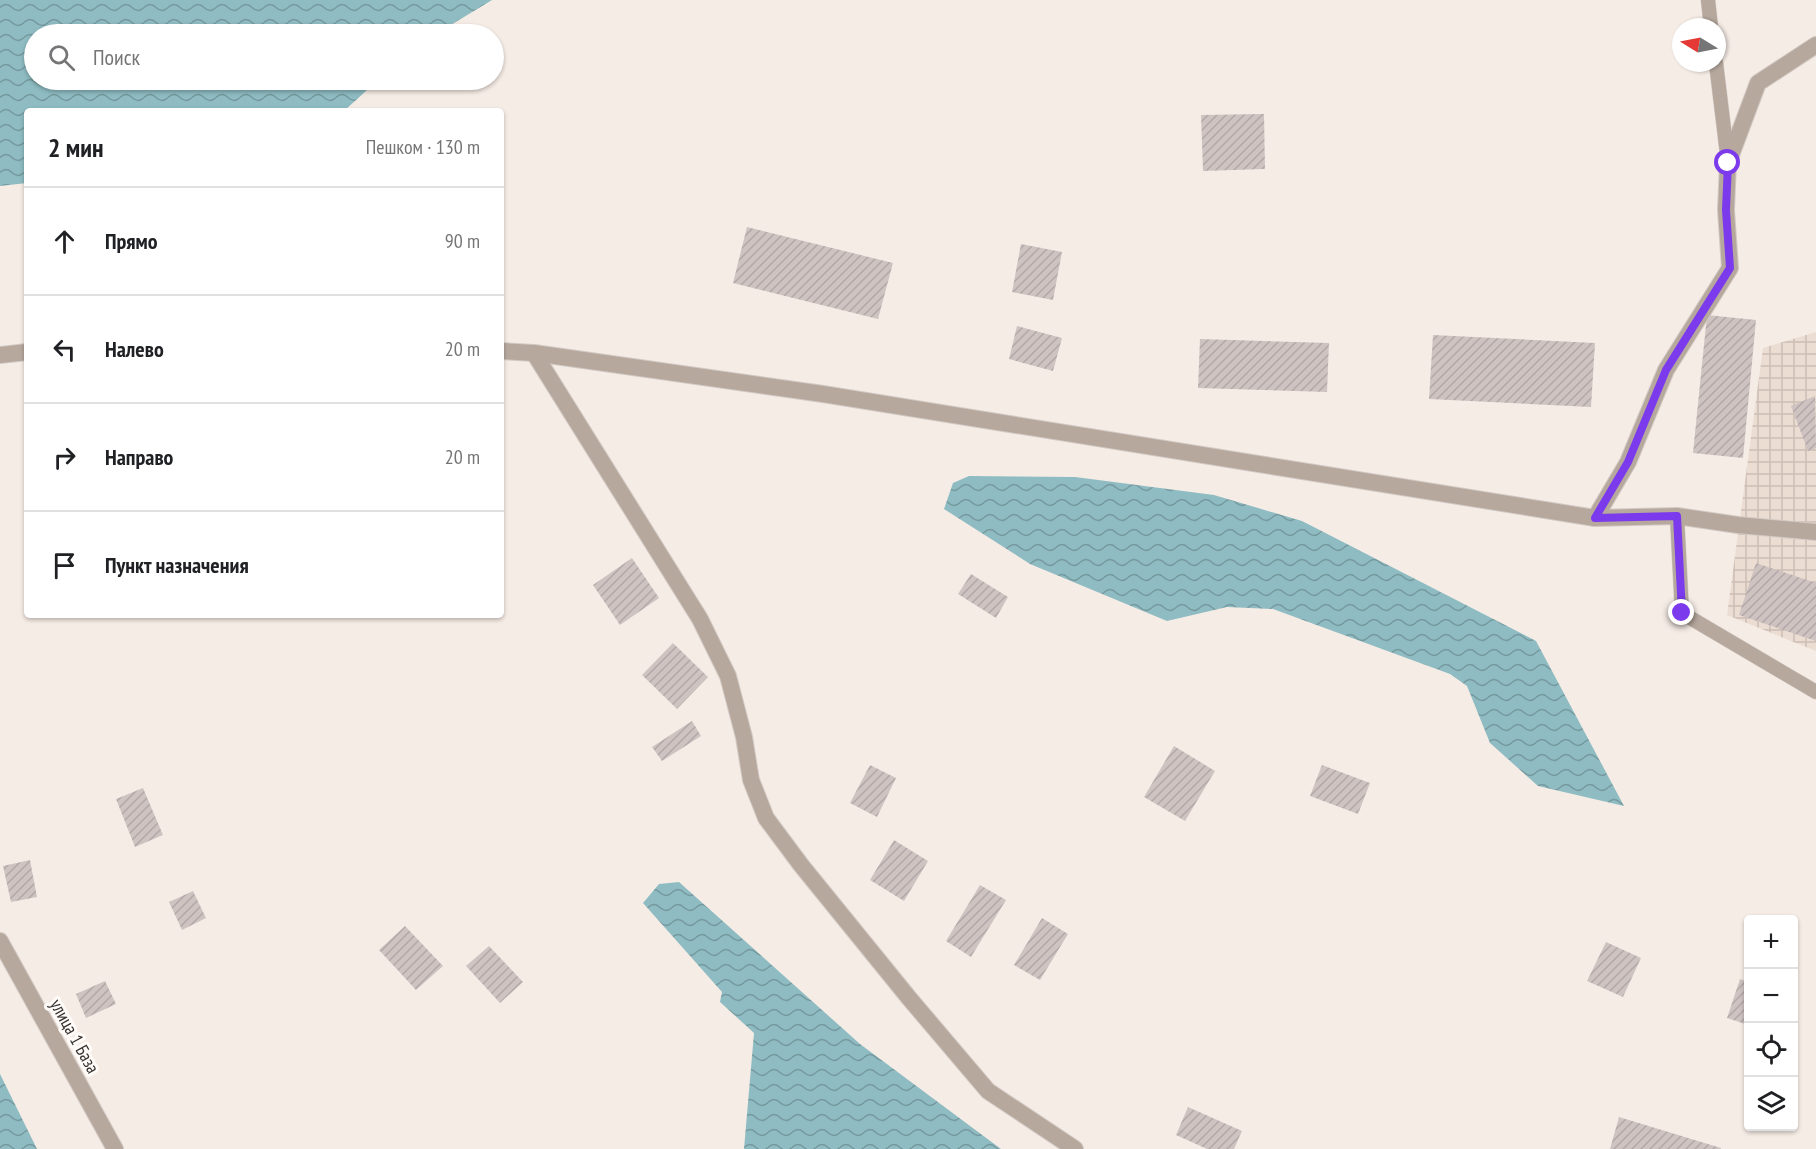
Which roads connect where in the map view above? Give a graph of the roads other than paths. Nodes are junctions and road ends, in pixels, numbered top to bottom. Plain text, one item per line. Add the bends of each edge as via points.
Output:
1 (1708, 0) edge
2 (1710, 18) edge
3 (1816, 45) edge
4 (1717, 72) edge
5 (1728, 163) junction
6 (504, 351) edge
7 (24, 352) edge
8 (534, 353) junction
9 (0, 355) edge
10 (1677, 516) junction
11 (1595, 518) junction
12 (1816, 532) edge
13 (1816, 692) edge
14 (0, 941) edge
15 (115, 1149) edge
16 (1075, 1149) edge

1 - 2 lane
3 - 5 street via 1758,83
4 - 5 lane
5 - 11 street via 1730,268 1666,370 1628,462
6 - 8 street
7 - 9 street
8 - 11 street via 835,396
8 - 16 street via 700,619 728,676 751,780 766,818 909,999 988,1091
10 - 11 street
10 - 12 street
10 - 13 lane via 1682,613
14 - 15 street, улица 1 База

